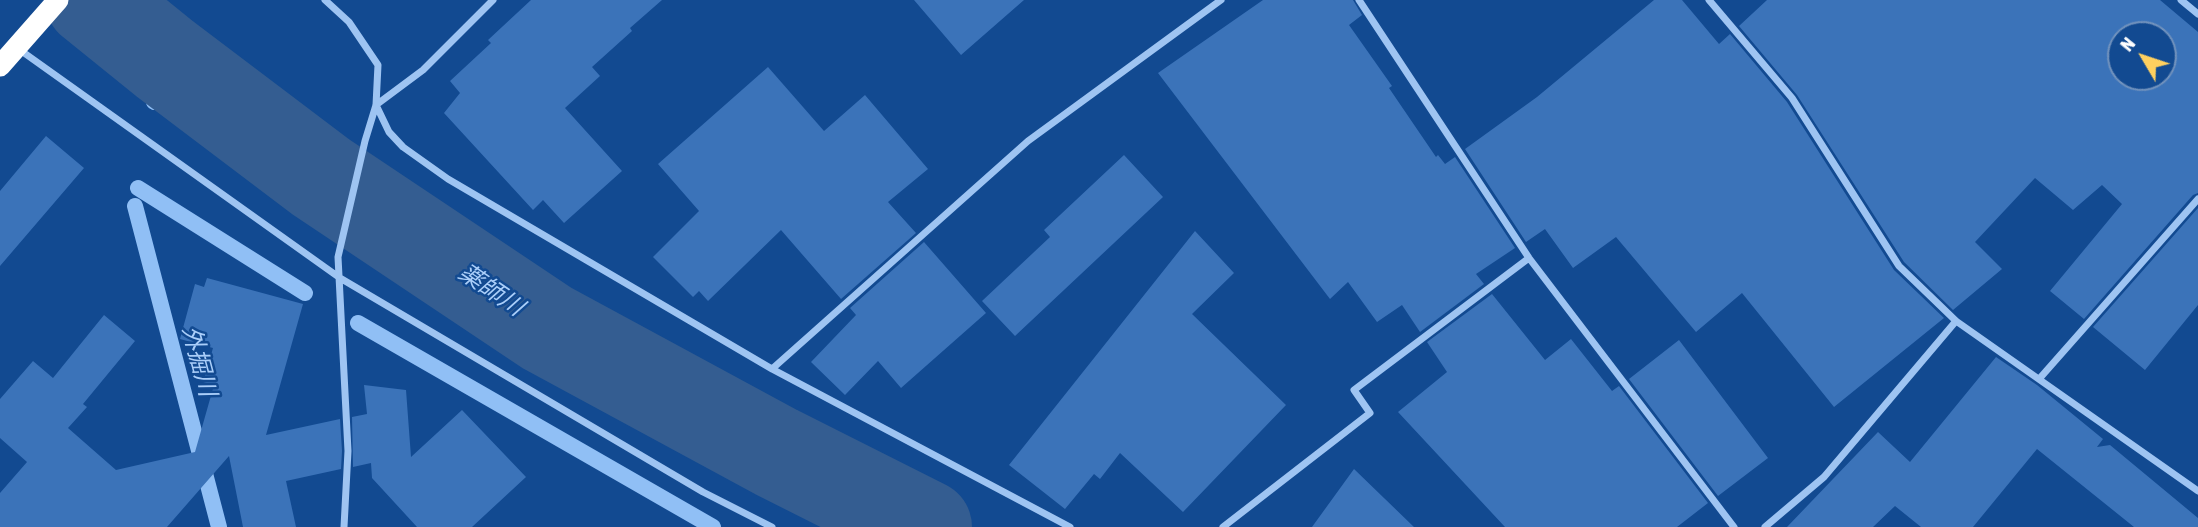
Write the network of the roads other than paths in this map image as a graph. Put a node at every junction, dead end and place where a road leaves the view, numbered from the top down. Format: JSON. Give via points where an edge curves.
{"nodes":[{"id":1,"x":58,"y":0,"type":"edge"},
{"id":2,"x":325,"y":0,"type":"edge"},
{"id":3,"x":493,"y":0,"type":"edge"},
{"id":4,"x":1221,"y":0,"type":"edge"},
{"id":5,"x":1359,"y":0,"type":"edge"},
{"id":6,"x":1709,"y":0,"type":"edge"},
{"id":7,"x":2181,"y":0,"type":"edge"},
{"id":8,"x":2198,"y":14,"type":"edge"},
{"id":9,"x":17,"y":48,"type":"junction"},
{"id":10,"x":0,"y":66,"type":"edge"},
{"id":11,"x":376,"y":105,"type":"junction"},
{"id":12,"x":2198,"y":200,"type":"edge"},
{"id":13,"x":1529,"y":258,"type":"junction"},
{"id":14,"x":340,"y":278,"type":"junction"},
{"id":15,"x":1956,"y":321,"type":"junction"},
{"id":16,"x":772,"y":369,"type":"junction"},
{"id":17,"x":2040,"y":378,"type":"junction"},
{"id":18,"x":2198,"y":491,"type":"edge"},
{"id":19,"x":344,"y":527,"type":"edge"},
{"id":20,"x":772,"y":527,"type":"edge"},
{"id":21,"x":1070,"y":527,"type":"edge"},
{"id":22,"x":1223,"y":527,"type":"edge"},
{"id":23,"x":1734,"y":527,"type":"edge"},
{"id":24,"x":1765,"y":527,"type":"edge"}],
"edges":[{"from":1,"to":9,"type":"highway"},
{"from":2,"to":11,"type":"street","via":[[349,22],[378,65]]},
{"from":3,"to":11,"type":"street","via":[[423,69]]},
{"from":4,"to":16,"type":"street","via":[[1028,141]]},
{"from":5,"to":13,"type":"street"},
{"from":6,"to":15,"type":"street","via":[[1792,98],[1899,266]]},
{"from":7,"to":8,"type":"street"},
{"from":9,"to":10,"type":"highway"},
{"from":9,"to":14,"type":"street"},
{"from":11,"to":14,"type":"street","via":[[338,257]]},
{"from":11,"to":16,"type":"street","via":[[389,132],[403,147],[448,178]]},
{"from":12,"to":17,"type":"street"},
{"from":13,"to":22,"type":"street","via":[[1354,390],[1370,414]]},
{"from":13,"to":23,"type":"street"},
{"from":14,"to":19,"type":"street","via":[[348,451]]},
{"from":14,"to":20,"type":"street","via":[[704,492]]},
{"from":15,"to":17,"type":"street"},
{"from":15,"to":24,"type":"street","via":[[1824,477]]},
{"from":16,"to":21,"type":"street"},
{"from":17,"to":18,"type":"street"}]}
